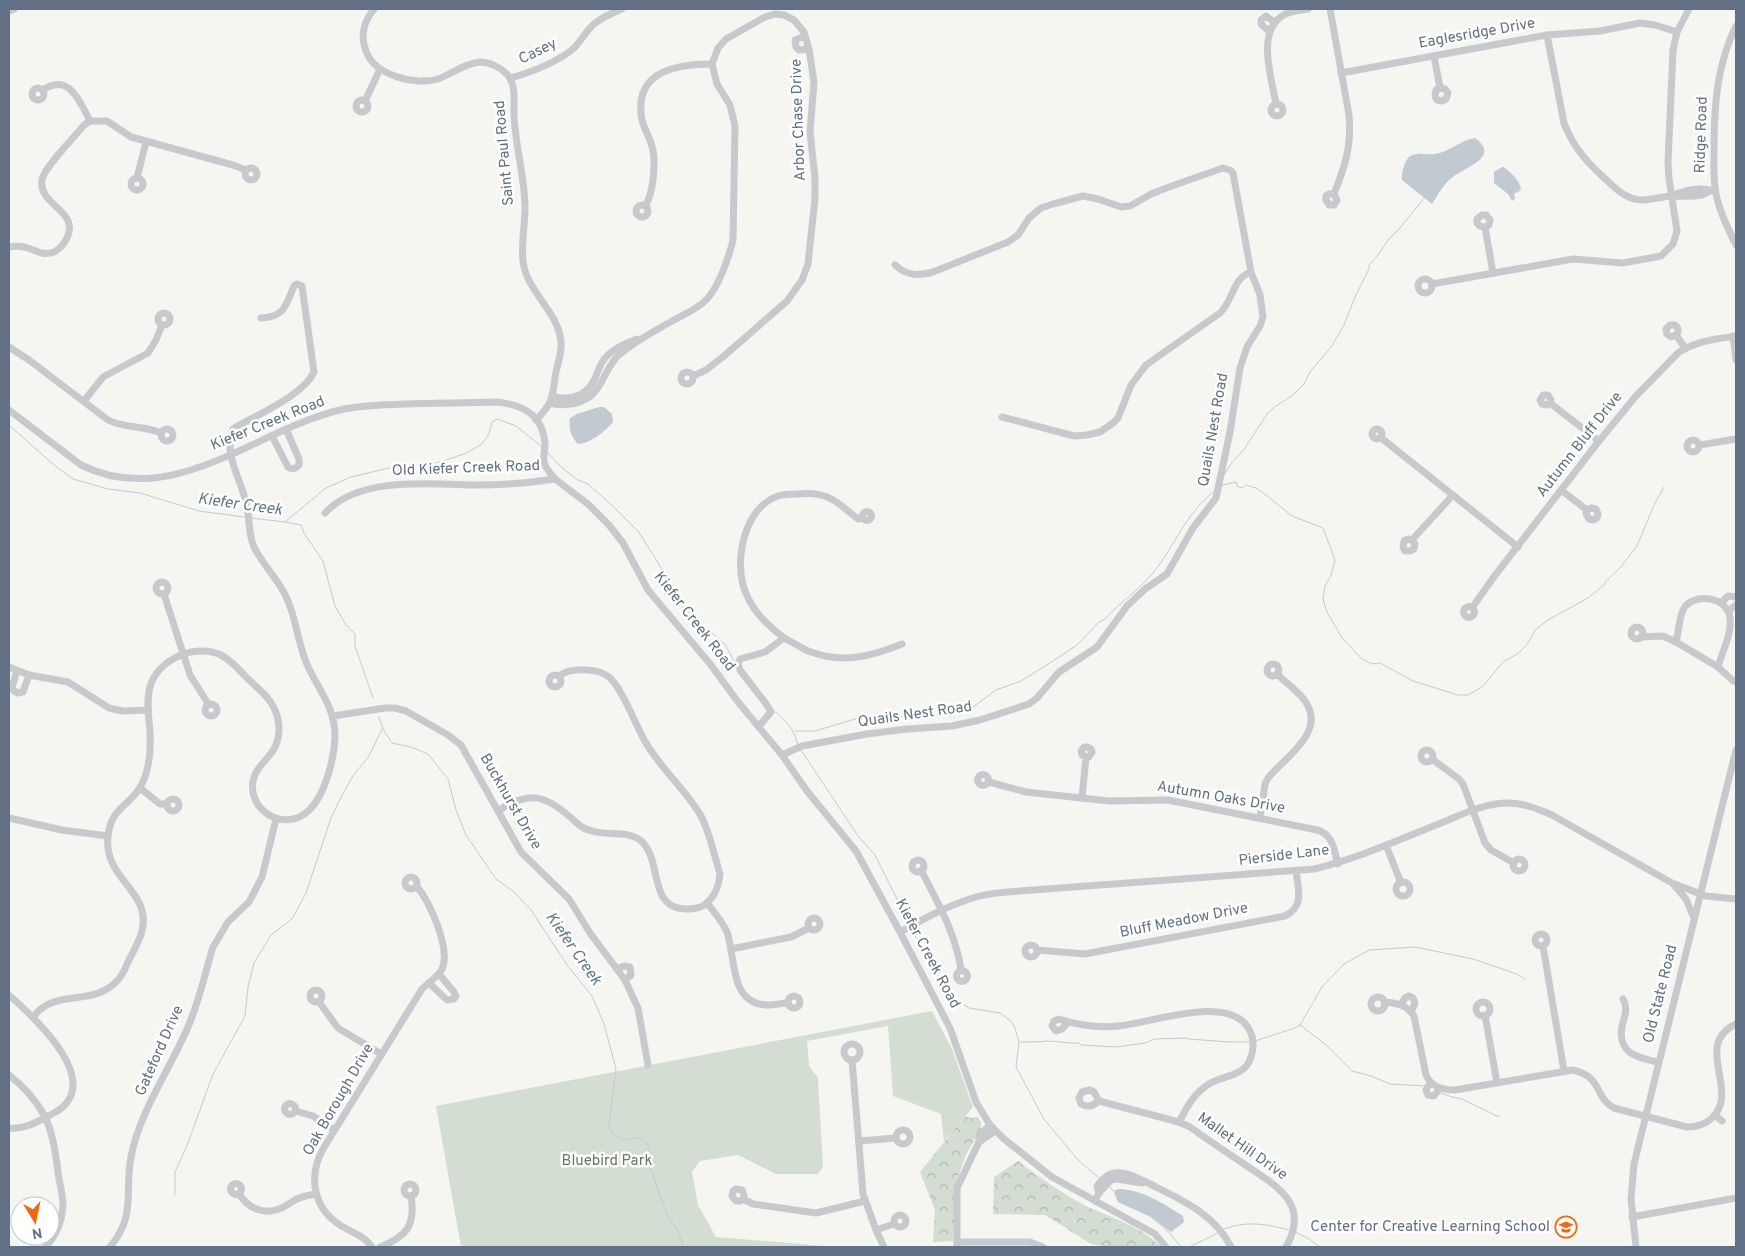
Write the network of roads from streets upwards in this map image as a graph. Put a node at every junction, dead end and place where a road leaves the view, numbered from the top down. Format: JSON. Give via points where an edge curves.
{"nodes":[{"id":1,"x":14,"y":9,"type":"edge"},
{"id":2,"x":374,"y":9,"type":"edge"},
{"id":3,"x":622,"y":9,"type":"edge"},
{"id":4,"x":1308,"y":9,"type":"edge"},
{"id":5,"x":1330,"y":9,"type":"edge"},
{"id":6,"x":1689,"y":9,"type":"edge"},
{"id":7,"x":9,"y":11,"type":"edge"},
{"id":8,"x":1274,"y":22,"type":"junction"},
{"id":9,"x":1736,"y":26,"type":"edge"},
{"id":10,"x":1269,"y":31,"type":"junction"},
{"id":11,"x":1677,"y":32,"type":"junction"},
{"id":12,"x":1547,"y":35,"type":"junction"},
{"id":13,"x":806,"y":36,"type":"junction"},
{"id":14,"x":810,"y":49,"type":"junction"},
{"id":15,"x":1434,"y":56,"type":"junction"},
{"id":16,"x":712,"y":64,"type":"junction"},
{"id":17,"x":380,"y":69,"type":"junction"},
{"id":18,"x":1341,"y":73,"type":"junction"},
{"id":19,"x":510,"y":78,"type":"junction"},
{"id":20,"x":1440,"y":88,"type":"dead end"},
{"id":21,"x":43,"y":90,"type":"dead end"},
{"id":22,"x":365,"y":101,"type":"dead end"},
{"id":23,"x":1276,"y":104,"type":"dead end"},
{"id":24,"x":90,"y":121,"type":"junction"},
{"id":25,"x":146,"y":142,"type":"junction"},
{"id":26,"x":246,"y":170,"type":"dead end"},
{"id":27,"x":137,"y":178,"type":"dead end"},
{"id":28,"x":1712,"y":189,"type":"junction"},
{"id":29,"x":1334,"y":194,"type":"dead end"},
{"id":30,"x":1671,"y":196,"type":"junction"},
{"id":31,"x":645,"y":206,"type":"dead end"},
{"id":32,"x":1485,"y":227,"type":"dead end"},
{"id":33,"x":1736,"y":245,"type":"edge"},
{"id":34,"x":9,"y":246,"type":"edge"},
{"id":35,"x":895,"y":265,"type":"dead end"},
{"id":36,"x":1251,"y":272,"type":"junction"},
{"id":37,"x":1493,"y":273,"type":"junction"},
{"id":38,"x":1432,"y":284,"type":"dead end"},
{"id":39,"x":261,"y":318,"type":"dead end"},
{"id":40,"x":162,"y":325,"type":"dead end"},
{"id":41,"x":1676,"y":336,"type":"dead end"},
{"id":42,"x":1734,"y":336,"type":"edge"},
{"id":43,"x":9,"y":347,"type":"edge"},
{"id":44,"x":1684,"y":348,"type":"junction"},
{"id":45,"x":1736,"y":360,"type":"edge"},
{"id":46,"x":693,"y":376,"type":"dead end"},
{"id":47,"x":551,"y":400,"type":"junction"},
{"id":48,"x":84,"y":401,"type":"junction"},
{"id":49,"x":1550,"y":403,"type":"dead end"},
{"id":50,"x":9,"y":410,"type":"edge"},
{"id":51,"x":1002,"y":417,"type":"dead end"},
{"id":52,"x":536,"y":420,"type":"junction"},
{"id":53,"x":286,"y":429,"type":"junction"},
{"id":54,"x":161,"y":433,"type":"dead end"},
{"id":55,"x":272,"y":436,"type":"junction"},
{"id":56,"x":1380,"y":437,"type":"dead end"},
{"id":57,"x":1736,"y":439,"type":"edge"},
{"id":58,"x":1599,"y":441,"type":"junction"},
{"id":59,"x":1700,"y":445,"type":"dead end"},
{"id":60,"x":231,"y":454,"type":"junction"},
{"id":61,"x":555,"y":479,"type":"junction"},
{"id":62,"x":1561,"y":490,"type":"junction"},
{"id":63,"x":1453,"y":495,"type":"junction"},
{"id":64,"x":1587,"y":510,"type":"dead end"},
{"id":65,"x":325,"y":513,"type":"dead end"},
{"id":66,"x":863,"y":518,"type":"dead end"},
{"id":67,"x":1412,"y":540,"type":"dead end"},
{"id":68,"x":1518,"y":547,"type":"junction"},
{"id":69,"x":164,"y":594,"type":"dead end"},
{"id":70,"x":1736,"y":597,"type":"edge"},
{"id":71,"x":1720,"y":602,"type":"junction"},
{"id":72,"x":1736,"y":605,"type":"edge"},
{"id":73,"x":1472,"y":608,"type":"dead end"},
{"id":74,"x":1728,"y":611,"type":"junction"},
{"id":75,"x":1641,"y":637,"type":"dead end"},
{"id":76,"x":784,"y":638,"type":"junction"},
{"id":77,"x":1676,"y":642,"type":"junction"},
{"id":78,"x":902,"y":644,"type":"dead end"},
{"id":79,"x":184,"y":655,"type":"junction"},
{"id":80,"x":9,"y":667,"type":"edge"},
{"id":81,"x":1718,"y":667,"type":"junction"},
{"id":82,"x":16,"y":671,"type":"junction"},
{"id":83,"x":1277,"y":674,"type":"dead end"},
{"id":84,"x":28,"y":675,"type":"junction"},
{"id":85,"x":559,"y":676,"type":"dead end"},
{"id":86,"x":1734,"y":678,"type":"edge"},
{"id":87,"x":209,"y":705,"type":"dead end"},
{"id":88,"x":148,"y":710,"type":"junction"},
{"id":89,"x":333,"y":716,"type":"junction"},
{"id":90,"x":758,"y":726,"type":"junction"},
{"id":91,"x":1736,"y":750,"type":"edge"},
{"id":92,"x":782,"y":755,"type":"junction"},
{"id":93,"x":1086,"y":757,"type":"dead end"},
{"id":94,"x":1432,"y":759,"type":"dead end"},
{"id":95,"x":989,"y":782,"type":"dead end"},
{"id":96,"x":140,"y":788,"type":"junction"},
{"id":97,"x":1082,"y":798,"type":"junction"},
{"id":98,"x":166,"y":804,"type":"dead end"},
{"id":99,"x":1473,"y":810,"type":"junction"},
{"id":100,"x":498,"y":811,"type":"junction"},
{"id":101,"x":9,"y":818,"type":"edge"},
{"id":102,"x":276,"y":818,"type":"junction"},
{"id":103,"x":1260,"y":818,"type":"junction"},
{"id":104,"x":108,"y":836,"type":"junction"},
{"id":105,"x":1386,"y":845,"type":"junction"},
{"id":106,"x":1514,"y":863,"type":"dead end"},
{"id":107,"x":1338,"y":864,"type":"junction"},
{"id":108,"x":921,"y":870,"type":"dead end"},
{"id":109,"x":1296,"y":871,"type":"junction"},
{"id":110,"x":1401,"y":882,"type":"dead end"},
{"id":111,"x":1672,"y":883,"type":"junction"},
{"id":112,"x":416,"y":886,"type":"dead end"},
{"id":113,"x":1700,"y":894,"type":"junction"},
{"id":114,"x":1736,"y":899,"type":"edge"},
{"id":115,"x":707,"y":903,"type":"junction"},
{"id":116,"x":942,"y":910,"type":"junction"},
{"id":117,"x":1694,"y":918,"type":"junction"},
{"id":118,"x":809,"y":928,"type":"dead end"},
{"id":119,"x":900,"y":932,"type":"junction"},
{"id":120,"x":1543,"y":946,"type":"dead end"},
{"id":121,"x":731,"y":949,"type":"junction"},
{"id":122,"x":1037,"y":950,"type":"dead end"},
{"id":123,"x":617,"y":969,"type":"junction"},
{"id":124,"x":961,"y":970,"type":"dead end"},
{"id":125,"x":439,"y":974,"type":"junction"},
{"id":126,"x":625,"y":980,"type":"junction"},
{"id":127,"x":429,"y":982,"type":"junction"},
{"id":128,"x":9,"y":995,"type":"edge"},
{"id":129,"x":1623,"y":999,"type":"dead end"},
{"id":130,"x":319,"y":1002,"type":"dead end"},
{"id":131,"x":1384,"y":1002,"type":"dead end"},
{"id":132,"x":788,"y":1003,"type":"dead end"},
{"id":133,"x":1401,"y":1004,"type":"junction"},
{"id":134,"x":1411,"y":1012,"type":"junction"},
{"id":135,"x":1485,"y":1016,"type":"dead end"},
{"id":136,"x":33,"y":1017,"type":"junction"},
{"id":137,"x":1068,"y":1022,"type":"dead end"},
{"id":138,"x":1736,"y":1024,"type":"edge"},
{"id":139,"x":382,"y":1054,"type":"junction"},
{"id":140,"x":852,"y":1060,"type":"dead end"},
{"id":141,"x":1658,"y":1062,"type":"junction"},
{"id":142,"x":648,"y":1065,"type":"dead end"},
{"id":143,"x":1564,"y":1071,"type":"junction"},
{"id":144,"x":9,"y":1075,"type":"edge"},
{"id":145,"x":1430,"y":1083,"type":"junction"},
{"id":146,"x":1497,"y":1083,"type":"junction"},
{"id":147,"x":1440,"y":1088,"type":"junction"},
{"id":148,"x":1099,"y":1101,"type":"dead end"},
{"id":149,"x":296,"y":1111,"type":"dead end"},
{"id":150,"x":1715,"y":1115,"type":"junction"},
{"id":151,"x":1645,"y":1117,"type":"junction"},
{"id":152,"x":45,"y":1118,"type":"junction"},
{"id":153,"x":1722,"y":1121,"type":"dead end"},
{"id":154,"x":1179,"y":1122,"type":"junction"},
{"id":155,"x":9,"y":1128,"type":"edge"},
{"id":156,"x":993,"y":1128,"type":"junction"},
{"id":157,"x":334,"y":1130,"type":"junction"},
{"id":158,"x":896,"y":1138,"type":"dead end"},
{"id":159,"x":860,"y":1141,"type":"junction"},
{"id":160,"x":733,"y":1191,"type":"dead end"},
{"id":161,"x":239,"y":1194,"type":"dead end"},
{"id":162,"x":316,"y":1194,"type":"junction"},
{"id":163,"x":411,"y":1196,"type":"dead end"},
{"id":164,"x":1736,"y":1198,"type":"edge"},
{"id":165,"x":1095,"y":1200,"type":"junction"},
{"id":166,"x":865,"y":1201,"type":"junction"},
{"id":167,"x":1632,"y":1217,"type":"junction"},
{"id":168,"x":894,"y":1224,"type":"dead end"},
{"id":169,"x":876,"y":1230,"type":"junction"},
{"id":170,"x":957,"y":1245,"type":"edge"},
{"id":171,"x":45,"y":1247,"type":"edge"},
{"id":172,"x":110,"y":1247,"type":"edge"},
{"id":173,"x":372,"y":1247,"type":"edge"},
{"id":174,"x":380,"y":1247,"type":"edge"},
{"id":175,"x":884,"y":1247,"type":"edge"},
{"id":176,"x":1043,"y":1247,"type":"edge"},
{"id":177,"x":1166,"y":1247,"type":"edge"},
{"id":178,"x":1231,"y":1247,"type":"edge"},
{"id":179,"x":1286,"y":1247,"type":"edge"},
{"id":180,"x":1636,"y":1247,"type":"edge"}],
"edges":[{"from":1,"to":7,"type":"street"},
{"from":2,"to":17,"type":"street","via":[[366,20],[363,38],[366,54]]},
{"from":3,"to":19,"type":"street","name":"Casey","via":[[599,20],[566,54],[525,75]]},
{"from":4,"to":8,"type":"street","via":[[1287,13]]},
{"from":5,"to":18,"type":"street"},
{"from":6,"to":11,"type":"street"},
{"from":8,"to":10,"type":"street"},
{"from":8,"to":10,"type":"street","via":[[1266,16],[1261,20]]},
{"from":9,"to":28,"type":"street","name":"Ridge Road","via":[[1721,64]]},
{"from":10,"to":23,"type":"street","via":[[1267,51]]},
{"from":11,"to":12,"type":"street","name":"Eaglesridge Drive","via":[[1640,23],[1593,32]]},
{"from":11,"to":30,"type":"street","via":[[1671,79],[1668,162]]},
{"from":12,"to":15,"type":"street","name":"Eaglesridge Drive"},
{"from":12,"to":30,"type":"street","via":[[1564,123],[1582,156],[1630,198],[1644,200]]},
{"from":13,"to":14,"type":"street","name":"Arbor Chase Drive"},
{"from":13,"to":14,"type":"street","via":[[795,40],[795,45],[799,50]]},
{"from":13,"to":16,"type":"street","name":"Arbor Chase Drive","via":[[789,17],[770,15],[726,39],[718,48]]},
{"from":14,"to":46,"type":"street","name":"Arbor Chase Drive","via":[[814,82],[810,132],[815,178],[808,264],[802,280],[787,301],[724,356]]},
{"from":15,"to":18,"type":"street","name":"Eaglesridge Drive"},
{"from":15,"to":20,"type":"street"},
{"from":16,"to":31,"type":"street","via":[[669,68],[650,80],[644,90],[640,114],[652,146],[654,163],[650,196]]},
{"from":16,"to":47,"type":"street","via":[[715,79],[730,105],[735,126],[732,246],[716,284],[698,307],[612,352],[601,364],[589,387],[578,395],[567,402]]},
{"from":17,"to":19,"type":"street","name":"Saint Paul Road","via":[[417,80],[432,80],[478,62],[496,66]]},
{"from":17,"to":22,"type":"street"},
{"from":18,"to":29,"type":"street","via":[[1350,140]]},
{"from":19,"to":47,"type":"street","name":"Saint Paul Road","via":[[525,206],[523,262],[527,276],[559,332],[561,343]]},
{"from":21,"to":24,"type":"street","via":[[58,85],[70,90]]},
{"from":24,"to":25,"type":"street","via":[[107,121]]},
{"from":24,"to":34,"type":"street","via":[[46,170],[42,182],[48,201],[63,212],[68,221],[65,242],[48,254]]},
{"from":25,"to":26,"type":"street"},
{"from":25,"to":27,"type":"street"},
{"from":28,"to":30,"type":"street","via":[[1705,194],[1683,198]]},
{"from":28,"to":33,"type":"street","name":"Ridge Road"},
{"from":30,"to":37,"type":"street","via":[[1677,223],[1676,238],[1660,256],[1624,263],[1572,259]]},
{"from":32,"to":37,"type":"street"},
{"from":35,"to":36,"type":"street","name":"Quails Nest Road","via":[[913,275],[933,272],[1008,242],[1041,208],[1083,196],[1121,207],[1130,206],[1151,194],[1223,168],[1233,173]]},
{"from":36,"to":51,"type":"street","via":[[1242,276],[1229,303],[1220,313],[1140,371],[1118,418],[1107,428],[1094,434],[1074,436]]},
{"from":36,"to":92,"type":"street","name":"Quails Nest Road","via":[[1260,295],[1263,317],[1240,368],[1216,498],[1193,528],[1168,574],[1145,589],[1127,606],[1097,647],[1059,672],[1030,704],[980,720],[858,736],[802,746]]},
{"from":37,"to":38,"type":"street"},
{"from":39,"to":60,"type":"street","via":[[282,312],[294,286],[302,286],[314,372],[297,392],[233,429]]},
{"from":40,"to":48,"type":"street","via":[[148,353],[103,377]]},
{"from":41,"to":44,"type":"street"},
{"from":42,"to":44,"type":"street","name":"Autumn Bluff Drive"},
{"from":42,"to":45,"type":"street"},
{"from":43,"to":48,"type":"street"},
{"from":44,"to":58,"type":"street","name":"Autumn Bluff Drive","via":[[1636,396]]},
{"from":47,"to":52,"type":"street","name":"Saint Paul Road"},
{"from":48,"to":54,"type":"street","via":[[120,426],[149,428]]},
{"from":49,"to":58,"type":"street"},
{"from":50,"to":60,"type":"street","name":"Kiefer Creek Road","via":[[81,465],[110,476],[142,479],[177,475]]},
{"from":52,"to":53,"type":"street","name":"Kiefer Creek Road","via":[[520,406],[497,402],[368,405],[323,415]]},
{"from":52,"to":61,"type":"street","name":"Kiefer Creek Road","via":[[545,443],[544,462]]},
{"from":53,"to":55,"type":"street","name":"Kiefer Creek Road"},
{"from":53,"to":55,"type":"street","via":[[299,460],[296,468],[288,467]]},
{"from":55,"to":60,"type":"street","name":"Kiefer Creek Road"},
{"from":56,"to":63,"type":"street"},
{"from":57,"to":59,"type":"street"},
{"from":58,"to":62,"type":"street","name":"Autumn Bluff Drive"},
{"from":60,"to":89,"type":"street","via":[[248,508],[248,525],[254,547],[287,599],[306,661]]},
{"from":61,"to":65,"type":"street","name":"Old Kiefer Creek Road","via":[[477,485],[400,484],[344,498]]},
{"from":61,"to":90,"type":"street","name":"Kiefer Creek Road","via":[[609,525],[623,543],[648,590]]},
{"from":62,"to":64,"type":"street"},
{"from":62,"to":68,"type":"street","name":"Autumn Bluff Drive"},
{"from":63,"to":67,"type":"street"},
{"from":63,"to":68,"type":"street"},
{"from":66,"to":76,"type":"street","via":[[858,519],[826,496],[805,493],[779,496],[769,501],[755,516],[741,550],[743,584],[766,624]]},
{"from":68,"to":73,"type":"street","name":"Autumn Bluff Drive"},
{"from":69,"to":79,"type":"street"},
{"from":70,"to":71,"type":"street","via":[[1728,596]]},
{"from":71,"to":74,"type":"street"},
{"from":71,"to":77,"type":"street","via":[[1703,599],[1688,604],[1680,616]]},
{"from":72,"to":74,"type":"street"},
{"from":74,"to":81,"type":"street","via":[[1729,628]]},
{"from":75,"to":77,"type":"street","via":[[1663,636]]},
{"from":76,"to":78,"type":"street","via":[[808,651],[835,658],[869,656]]},
{"from":76,"to":90,"type":"street","via":[[765,652],[740,659],[738,664],[771,712]]},
{"from":77,"to":81,"type":"street"},
{"from":79,"to":87,"type":"street","via":[[194,683]]},
{"from":79,"to":88,"type":"street","via":[[165,663],[157,672],[149,689]]},
{"from":79,"to":102,"type":"street","via":[[206,651],[226,658],[274,706],[279,736],[256,772],[252,787],[260,807]]},
{"from":80,"to":82,"type":"street"},
{"from":81,"to":86,"type":"street"},
{"from":82,"to":84,"type":"street"},
{"from":82,"to":84,"type":"street","via":[[12,688],[18,694],[23,692]]},
{"from":83,"to":103,"type":"street","via":[[1305,701],[1311,725],[1303,741],[1268,778]]},
{"from":84,"to":88,"type":"street","via":[[68,682],[109,708]]},
{"from":85,"to":115,"type":"street","via":[[595,670],[616,684],[648,746],[702,818],[720,874],[717,890]]},
{"from":88,"to":96,"type":"street","via":[[150,757]]},
{"from":89,"to":100,"type":"street","name":"Buckhurst Drive","via":[[395,708],[448,735],[458,741],[466,753]]},
{"from":89,"to":102,"type":"street","via":[[332,762],[316,800],[298,818]]},
{"from":90,"to":92,"type":"street","name":"Kiefer Creek Road"},
{"from":91,"to":113,"type":"street","name":"Old State Road"},
{"from":92,"to":119,"type":"street","name":"Kiefer Creek Road","via":[[806,791],[856,850]]},
{"from":93,"to":97,"type":"street"},
{"from":94,"to":99,"type":"street","via":[[1459,779]]},
{"from":95,"to":97,"type":"street","name":"Autumn Oaks Drive","via":[[1026,792]]},
{"from":96,"to":98,"type":"street","via":[[160,804]]},
{"from":96,"to":104,"type":"street","via":[[120,807]]},
{"from":97,"to":103,"type":"street","name":"Autumn Oaks Drive","via":[[1168,800]]},
{"from":99,"to":105,"type":"street","name":"Pierside Lane"},
{"from":99,"to":106,"type":"street","via":[[1488,847]]},
{"from":99,"to":111,"type":"street","name":"Pierside Lane","via":[[1509,803],[1537,809]]},
{"from":100,"to":115,"type":"street","via":[[523,798],[547,800],[585,829],[638,839],[648,849],[658,888],[668,902],[678,908],[689,909]]},
{"from":100,"to":123,"type":"street","name":"Buckhurst Drive","via":[[521,852],[569,900]]},
{"from":101,"to":104,"type":"street"},
{"from":102,"to":172,"type":"street","name":"Gateford Drive","via":[[259,886],[217,938],[189,1025],[138,1132],[130,1166],[127,1217]]},
{"from":103,"to":107,"type":"street","name":"Autumn Oaks Drive","via":[[1324,831],[1332,842]]},
{"from":104,"to":136,"type":"street","via":[[114,868],[140,902],[143,926],[140,939],[120,978],[107,990],[50,1004]]},
{"from":105,"to":107,"type":"street","name":"Pierside Lane"},
{"from":105,"to":110,"type":"street"},
{"from":107,"to":109,"type":"street","name":"Pierside Lane"},
{"from":108,"to":116,"type":"street"},
{"from":109,"to":116,"type":"street","name":"Pierside Lane","via":[[1007,892],[978,896]]},
{"from":109,"to":122,"type":"street","name":"Bluff Meadow Drive","via":[[1298,905],[1285,916],[1085,954]]},
{"from":111,"to":113,"type":"street","name":"Pierside Lane"},
{"from":111,"to":117,"type":"street","via":[[1686,899]]},
{"from":112,"to":125,"type":"street","via":[[423,892],[433,914],[443,948],[444,962]]},
{"from":113,"to":114,"type":"street","name":"Pierside Lane"},
{"from":113,"to":117,"type":"street","name":"Old State Road"},
{"from":115,"to":121,"type":"street","via":[[724,926]]},
{"from":116,"to":119,"type":"street","name":"Pierside Lane"},
{"from":116,"to":124,"type":"street","via":[[958,951]]},
{"from":117,"to":141,"type":"street","name":"Old State Road"},
{"from":118,"to":121,"type":"street","via":[[792,937]]},
{"from":119,"to":156,"type":"street","name":"Kiefer Creek Road","via":[[950,1028],[976,1102]]},
{"from":120,"to":143,"type":"street"},
{"from":121,"to":132,"type":"street","via":[[739,987],[747,998],[761,1004]]},
{"from":123,"to":126,"type":"street","name":"Buckhurst Drive"},
{"from":123,"to":126,"type":"street","via":[[630,967],[631,975]]},
{"from":125,"to":127,"type":"street","name":"Oak Borough Drive"},
{"from":125,"to":127,"type":"street","via":[[454,992],[453,1000],[448,1000]]},
{"from":126,"to":142,"type":"street","name":"Buckhurst Drive","via":[[638,1008]]},
{"from":127,"to":139,"type":"street","name":"Oak Borough Drive"},
{"from":128,"to":136,"type":"street"},
{"from":129,"to":141,"type":"street","via":[[1626,1009],[1622,1035],[1626,1047],[1636,1057]]},
{"from":130,"to":139,"type":"street","via":[[338,1028]]},
{"from":131,"to":133,"type":"street"},
{"from":133,"to":134,"type":"street"},
{"from":133,"to":134,"type":"street","via":[[1409,996],[1413,998],[1415,1003]]},
{"from":134,"to":145,"type":"street","via":[[1416,1021]]},
{"from":135,"to":146,"type":"street"},
{"from":136,"to":152,"type":"street","via":[[58,1049],[73,1077],[74,1086],[69,1100]]},
{"from":137,"to":154,"type":"street","via":[[1113,1027],[1174,1014],[1223,1012],[1242,1020],[1252,1037],[1248,1064],[1194,1096]]},
{"from":138,"to":150,"type":"street","via":[[1722,1034],[1717,1045],[1722,1096]]},
{"from":139,"to":157,"type":"street","name":"Oak Borough Drive"},
{"from":140,"to":159,"type":"street"},
{"from":141,"to":151,"type":"street","name":"Old State Road"},
{"from":143,"to":146,"type":"street"},
{"from":143,"to":151,"type":"street","via":[[1580,1072],[1590,1078],[1609,1105]]},
{"from":144,"to":152,"type":"street","via":[[25,1089]]},
{"from":145,"to":147,"type":"street"},
{"from":145,"to":147,"type":"street","via":[[1426,1090],[1428,1095],[1434,1096]]},
{"from":146,"to":147,"type":"street","via":[[1455,1090]]},
{"from":148,"to":154,"type":"street","name":"Mallet Hill Drive"},
{"from":149,"to":157,"type":"street","via":[[313,1116]]},
{"from":150,"to":151,"type":"street","via":[[1693,1127]]},
{"from":150,"to":153,"type":"street"},
{"from":151,"to":167,"type":"street","name":"Old State Road","via":[[1633,1172]]},
{"from":152,"to":155,"type":"street","via":[[25,1127]]},
{"from":152,"to":171,"type":"street","via":[[55,1152],[63,1205],[59,1225]]},
{"from":154,"to":179,"type":"street","name":"Mallet Hill Drive","via":[[1282,1190],[1294,1214],[1292,1236]]},
{"from":156,"to":165,"type":"street","name":"Kiefer Creek Road","via":[[1052,1177]]},
{"from":156,"to":170,"type":"street","via":[[979,1142],[958,1188]]},
{"from":157,"to":162,"type":"street","name":"Oak Borough Drive","via":[[315,1167]]},
{"from":158,"to":159,"type":"street"},
{"from":159,"to":166,"type":"street"},
{"from":160,"to":166,"type":"street","via":[[734,1200],[816,1213]]},
{"from":161,"to":162,"type":"street","via":[[253,1208],[266,1212]]},
{"from":162,"to":173,"type":"street","name":"Oak Borough Drive","via":[[331,1218]]},
{"from":163,"to":174,"type":"street","via":[[412,1218],[407,1230]]},
{"from":164,"to":167,"type":"street"},
{"from":165,"to":177,"type":"street","name":"Kiefer Creek Road","via":[[1155,1234]]},
{"from":165,"to":178,"type":"street","via":[[1098,1186],[1105,1177],[1117,1172],[1128,1174],[1172,1194],[1208,1217]]},
{"from":166,"to":169,"type":"street"},
{"from":167,"to":180,"type":"street","name":"Old State Road"},
{"from":168,"to":169,"type":"street"},
{"from":169,"to":175,"type":"street"},
{"from":170,"to":176,"type":"street","via":[[1030,1242]]}]}
